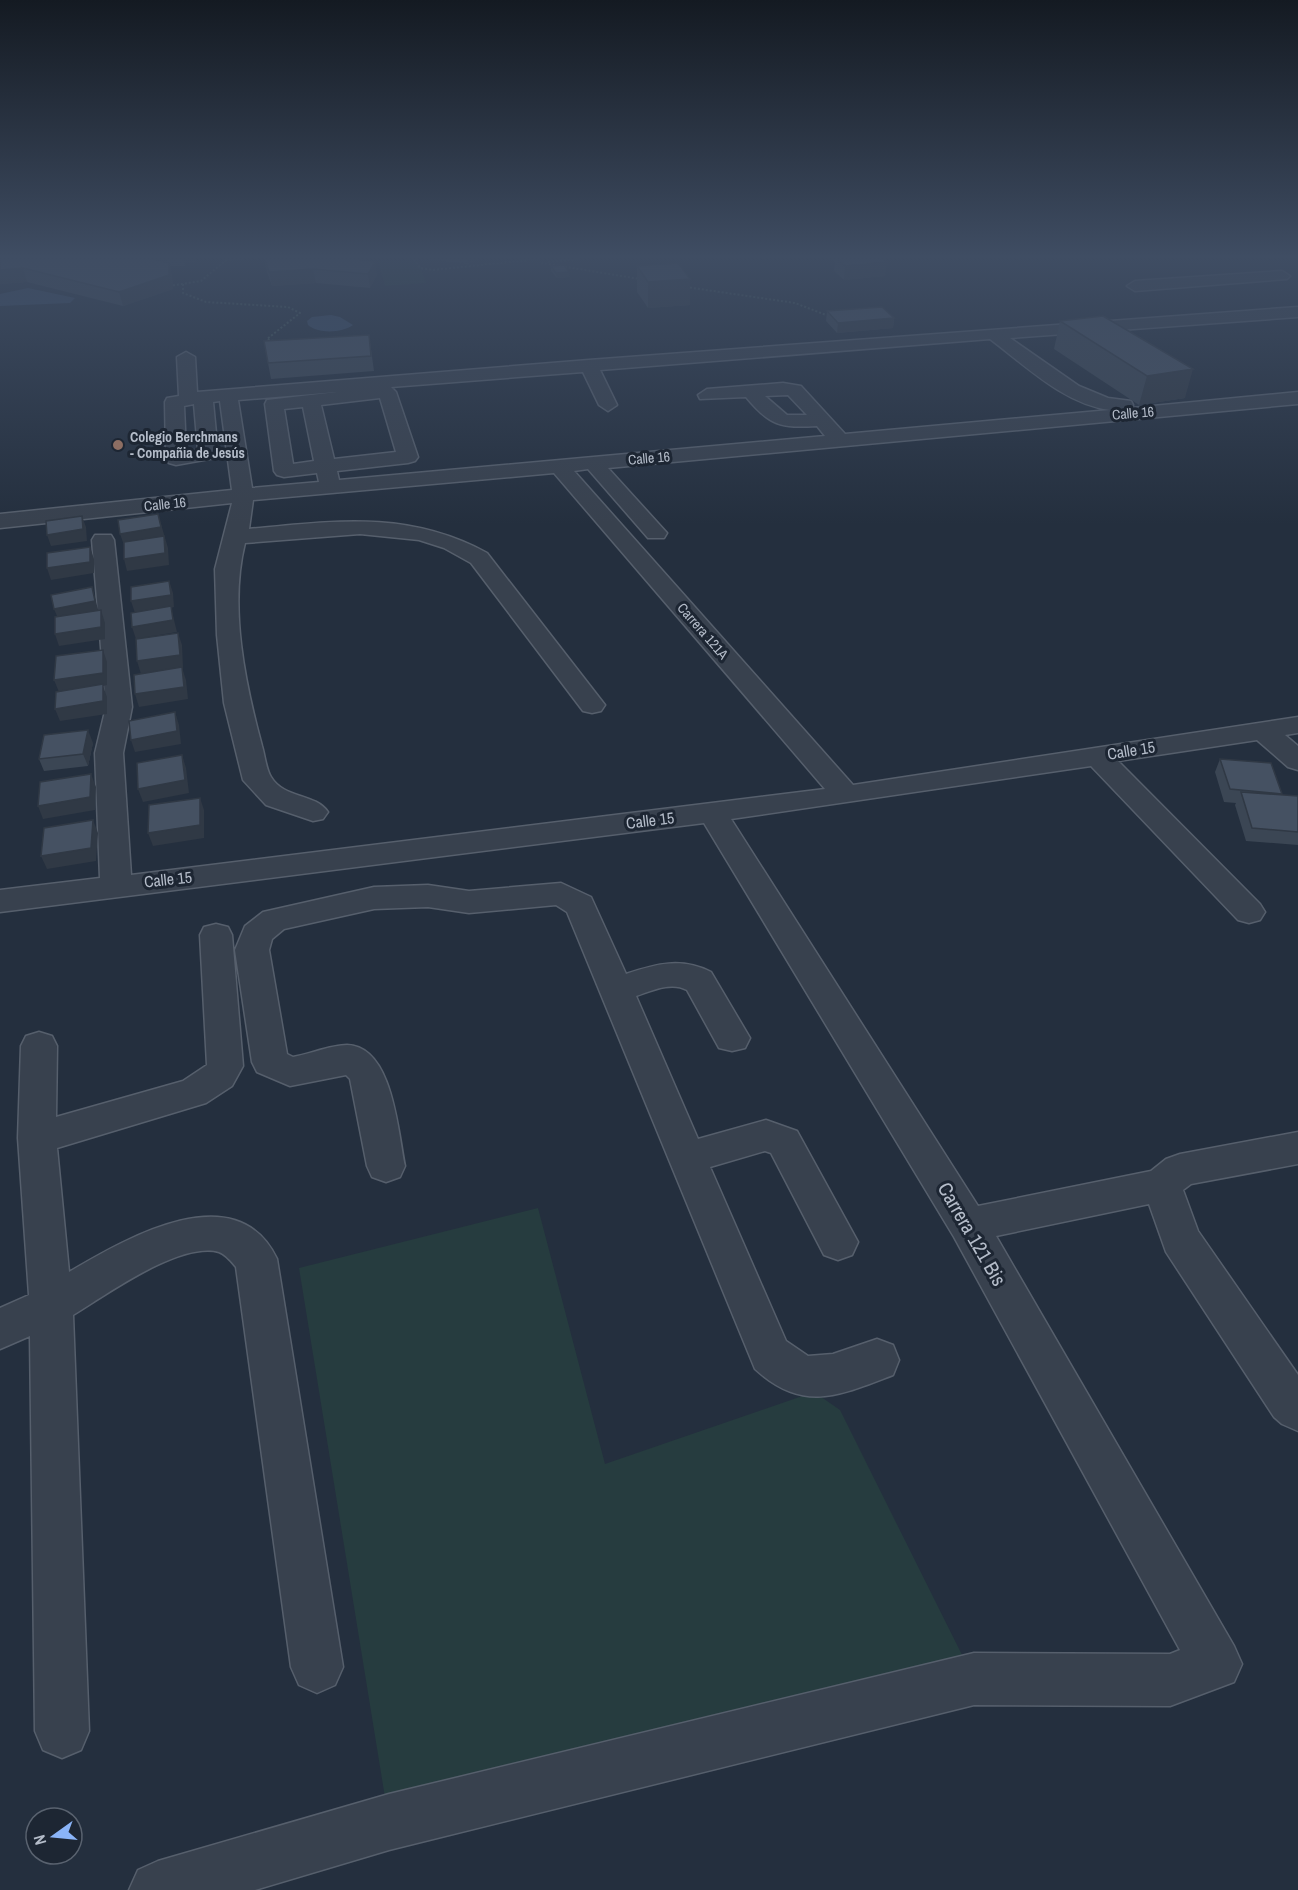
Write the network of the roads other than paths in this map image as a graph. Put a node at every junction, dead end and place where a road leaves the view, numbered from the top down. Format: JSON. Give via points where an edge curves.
{"nodes":[{"id":1,"x":776,"y":347,"type":"edge"},
{"id":2,"x":816,"y":347,"type":"edge"},
{"id":3,"x":1013,"y":347,"type":"edge"},
{"id":4,"x":778,"y":350,"type":"junction"},
{"id":5,"x":186,"y":357,"type":"dead end"},
{"id":6,"x":589,"y":365,"type":"junction"},
{"id":7,"x":752,"y":392,"type":"junction"},
{"id":8,"x":228,"y":394,"type":"junction"},
{"id":9,"x":707,"y":395,"type":"dead end"},
{"id":10,"x":196,"y":398,"type":"junction"},
{"id":11,"x":1298,"y":398,"type":"edge"},
{"id":12,"x":311,"y":400,"type":"junction"},
{"id":13,"x":608,"y":405,"type":"dead end"},
{"id":14,"x":1128,"y":405,"type":"dead end"},
{"id":15,"x":822,"y":420,"type":"junction"},
{"id":16,"x":840,"y":440,"type":"junction"},
{"id":17,"x":182,"y":459,"type":"junction"},
{"id":18,"x":593,"y":463,"type":"junction"},
{"id":19,"x":326,"y":466,"type":"junction"},
{"id":20,"x":559,"y":466,"type":"junction"},
{"id":21,"x":330,"y":487,"type":"junction"},
{"id":22,"x":243,"y":495,"type":"junction"},
{"id":23,"x":181,"y":502,"type":"junction"},
{"id":24,"x":0,"y":521,"type":"edge"},
{"id":25,"x":656,"y":533,"type":"dead end"},
{"id":26,"x":234,"y":537,"type":"junction"},
{"id":27,"x":103,"y":540,"type":"dead end"},
{"id":28,"x":592,"y":705,"type":"dead end"},
{"id":29,"x":1298,"y":726,"type":"edge"},
{"id":30,"x":1263,"y":730,"type":"junction"},
{"id":31,"x":1097,"y":756,"type":"junction"},
{"id":32,"x":1298,"y":761,"type":"edge"},
{"id":33,"x":846,"y":795,"type":"junction"},
{"id":34,"x":313,"y":812,"type":"dead end"},
{"id":35,"x":712,"y":812,"type":"junction"},
{"id":36,"x":424,"y":850,"type":"junction"},
{"id":37,"x":115,"y":885,"type":"junction"},
{"id":38,"x":429,"y":896,"type":"junction"},
{"id":39,"x":0,"y":900,"type":"edge"},
{"id":40,"x":1249,"y":912,"type":"dead end"},
{"id":41,"x":216,"y":935,"type":"dead end"},
{"id":42,"x":616,"y":990,"type":"junction"},
{"id":43,"x":732,"y":1038,"type":"dead end"},
{"id":44,"x":39,"y":1046,"type":"dead end"},
{"id":45,"x":37,"y":1138,"type":"junction"},
{"id":46,"x":1298,"y":1148,"type":"edge"},
{"id":47,"x":688,"y":1158,"type":"junction"},
{"id":48,"x":386,"y":1167,"type":"dead end"},
{"id":49,"x":1162,"y":1185,"type":"junction"},
{"id":50,"x":968,"y":1225,"type":"junction"},
{"id":51,"x":838,"y":1242,"type":"dead end"},
{"id":52,"x":51,"y":1305,"type":"junction"},
{"id":53,"x":0,"y":1329,"type":"edge"},
{"id":54,"x":877,"y":1360,"type":"dead end"},
{"id":55,"x":1298,"y":1409,"type":"edge"},
{"id":56,"x":317,"y":1667,"type":"dead end"},
{"id":57,"x":62,"y":1731,"type":"dead end"},
{"id":58,"x":158,"y":1890,"type":"edge"}],
"edges":[{"from":1,"to":4,"type":"street"},
{"from":2,"to":4,"type":"street"},
{"from":3,"to":14,"type":"street","via":[[1083,396],[1107,405]]},
{"from":4,"to":6,"type":"street"},
{"from":5,"to":10,"type":"street"},
{"from":6,"to":8,"type":"street"},
{"from":6,"to":13,"type":"street"},
{"from":7,"to":9,"type":"street"},
{"from":7,"to":15,"type":"street","via":[[775,419]]},
{"from":7,"to":15,"type":"street","via":[[794,390]]},
{"from":8,"to":10,"type":"street"},
{"from":8,"to":22,"type":"street"},
{"from":10,"to":17,"type":"street","via":[[208,454]]},
{"from":10,"to":17,"type":"street","via":[[177,400],[173,405],[175,458]]},
{"from":11,"to":16,"type":"street","name":"Calle 16"},
{"from":12,"to":19,"type":"street"},
{"from":12,"to":19,"type":"street","via":[[274,404],[285,471]]},
{"from":12,"to":19,"type":"street","via":[[387,392],[408,457]]},
{"from":15,"to":16,"type":"street"},
{"from":16,"to":18,"type":"street","name":"Calle 16"},
{"from":17,"to":23,"type":"street"},
{"from":18,"to":20,"type":"street","name":"Calle 16"},
{"from":18,"to":25,"type":"street"},
{"from":19,"to":21,"type":"street"},
{"from":20,"to":21,"type":"street","name":"Calle 16"},
{"from":20,"to":33,"type":"street","name":"Carrera 121A"},
{"from":21,"to":22,"type":"street","name":"Calle 16"},
{"from":22,"to":23,"type":"street","name":"Calle 16"},
{"from":22,"to":26,"type":"street"},
{"from":23,"to":24,"type":"street","name":"Calle 16"},
{"from":26,"to":28,"type":"street","via":[[381,527],[408,530],[460,545],[479,558]]},
{"from":26,"to":34,"type":"street","via":[[227,569],[229,635],[237,703],[257,780],[276,799]]},
{"from":27,"to":37,"type":"street","via":[[119,707],[109,753]]},
{"from":29,"to":30,"type":"street","name":"Calle 15"},
{"from":30,"to":31,"type":"street","name":"Calle 15"},
{"from":30,"to":32,"type":"street"},
{"from":31,"to":33,"type":"street","name":"Calle 15"},
{"from":31,"to":40,"type":"street"},
{"from":33,"to":35,"type":"street","name":"Calle 15"},
{"from":35,"to":36,"type":"street","name":"Calle 15"},
{"from":35,"to":50,"type":"street","name":"Carrera 121 Bis"},
{"from":36,"to":37,"type":"street","name":"Calle 15"},
{"from":36,"to":38,"type":"street"},
{"from":37,"to":39,"type":"street","name":"Calle 15"},
{"from":38,"to":42,"type":"street","via":[[469,902],[545,893],[573,899],[580,905]]},
{"from":38,"to":48,"type":"street","via":[[374,898],[274,920],[257,934],[252,950],[270,1062],[290,1072],[348,1059],[359,1065],[367,1074]]},
{"from":41,"to":45,"type":"street","via":[[225,1066],[221,1074],[193,1093]]},
{"from":42,"to":43,"type":"street","via":[[671,974],[691,975],[699,981]]},
{"from":42,"to":47,"type":"street"},
{"from":44,"to":45,"type":"street"},
{"from":45,"to":52,"type":"street"},
{"from":46,"to":49,"type":"street","via":[[1180,1170]]},
{"from":47,"to":51,"type":"street","via":[[766,1135],[778,1137]]},
{"from":47,"to":54,"type":"street","via":[[770,1355],[786,1371],[810,1380]]},
{"from":49,"to":50,"type":"street"},
{"from":49,"to":55,"type":"street","via":[[1180,1239]]},
{"from":50,"to":58,"type":"street","name":"Carrera 121 Bis","via":[[1216,1664],[1170,1680],[974,1678],[389,1822]]},
{"from":52,"to":53,"type":"street"},
{"from":52,"to":56,"type":"street","via":[[160,1245],[196,1236],[223,1235],[256,1259]]},
{"from":52,"to":57,"type":"street"}]}
